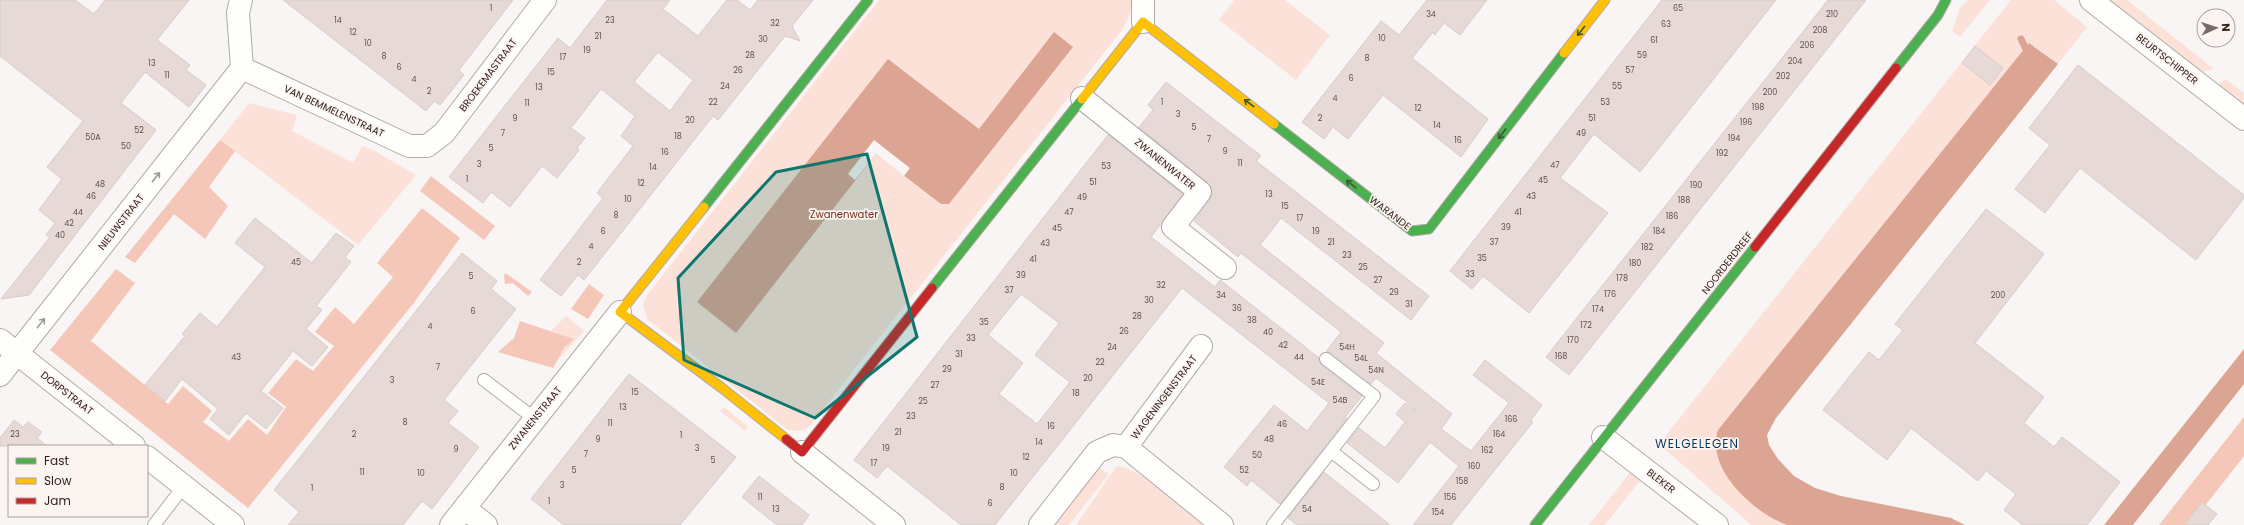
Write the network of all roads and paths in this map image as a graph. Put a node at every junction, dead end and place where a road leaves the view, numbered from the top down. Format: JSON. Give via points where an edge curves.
{"nodes":[{"id":1,"x":241,"y":0,"type":"edge"},
{"id":2,"x":545,"y":0,"type":"edge"},
{"id":3,"x":868,"y":0,"type":"edge"},
{"id":4,"x":1143,"y":0,"type":"edge"},
{"id":5,"x":1605,"y":0,"type":"edge"},
{"id":6,"x":1946,"y":0,"type":"edge"},
{"id":7,"x":1956,"y":0,"type":"edge"},
{"id":8,"x":2091,"y":0,"type":"edge"},
{"id":9,"x":1938,"y":15,"type":"junction"},
{"id":10,"x":1143,"y":22,"type":"junction"},
{"id":11,"x":242,"y":68,"type":"junction"},
{"id":12,"x":1082,"y":98,"type":"junction"},
{"id":13,"x":2244,"y":119,"type":"edge"},
{"id":14,"x":427,"y":146,"type":"joint"},
{"id":15,"x":1225,"y":268,"type":"dead end"},
{"id":16,"x":620,"y":312,"type":"junction"},
{"id":17,"x":0,"y":340,"type":"edge"},
{"id":18,"x":1202,"y":346,"type":"dead end"},
{"id":19,"x":17,"y":354,"type":"junction"},
{"id":20,"x":1326,"y":359,"type":"dead end"},
{"id":21,"x":0,"y":375,"type":"edge"},
{"id":22,"x":484,"y":380,"type":"dead end"},
{"id":23,"x":535,"y":419,"type":"junction"},
{"id":24,"x":1603,"y":437,"type":"junction"},
{"id":25,"x":133,"y":445,"type":"edge"},
{"id":26,"x":1126,"y":447,"type":"junction"},
{"id":27,"x":802,"y":452,"type":"junction"},
{"id":28,"x":1331,"y":452,"type":"junction"},
{"id":29,"x":148,"y":458,"type":"edge"},
{"id":30,"x":1373,"y":484,"type":"dead end"},
{"id":31,"x":184,"y":486,"type":"junction"},
{"id":32,"x":465,"y":508,"type":"junction"},
{"id":33,"x":154,"y":525,"type":"edge"},
{"id":34,"x":233,"y":525,"type":"edge"},
{"id":35,"x":451,"y":525,"type":"edge"},
{"id":36,"x":486,"y":525,"type":"edge"},
{"id":37,"x":894,"y":525,"type":"edge"},
{"id":38,"x":1040,"y":525,"type":"edge"},
{"id":39,"x":1222,"y":525,"type":"edge"},
{"id":40,"x":1273,"y":525,"type":"edge"},
{"id":41,"x":1535,"y":525,"type":"edge"},
{"id":42,"x":1717,"y":525,"type":"edge"}],
"edges":[{"from":1,"to":11,"type":"street","via":[[238,12]]},
{"from":2,"to":14,"type":"street","name":"BROEKEMASTRAAT","via":[[448,128]]},
{"from":3,"to":16,"type":"street"},
{"from":4,"to":10,"type":"street"},
{"from":5,"to":10,"type":"street","name":"WARANDE","one_way":true,"via":[[1429,229],[1412,231]]},
{"from":6,"to":9,"type":"street","name":"NOORDERDREEF"},
{"from":7,"to":9,"type":"street","name":"NOORDERDREEF"},
{"from":8,"to":13,"type":"street","name":"BEURTSCHIPPER"},
{"from":9,"to":24,"type":"street","name":"NOORDERDREEF"},
{"from":10,"to":12,"type":"street"},
{"from":11,"to":14,"type":"street","name":"VAN BEMMELENSTRAAT","via":[[409,146]]},
{"from":19,"to":11,"type":"street","name":"NIEUWSTRAAT","one_way":true},
{"from":12,"to":15,"type":"street","name":"ZWANENWATER","via":[[1200,192],[1173,227]]},
{"from":12,"to":27,"type":"street"},
{"from":16,"to":23,"type":"street","name":"ZWANENSTRAAT"},
{"from":16,"to":27,"type":"street"},
{"from":17,"to":19,"type":"street","name":"DORPSTRAAT"},
{"from":18,"to":26,"type":"street","name":"WAGENINGENSTRAAT"},
{"from":19,"to":21,"type":"street","name":"NIEUWSTRAAT"},
{"from":19,"to":25,"type":"street","name":"DORPSTRAAT"},
{"from":20,"to":28,"type":"lane","via":[[1374,396]]},
{"from":22,"to":23,"type":"lane"},
{"from":23,"to":32,"type":"street","name":"ZWANENSTRAAT"},
{"from":24,"to":41,"type":"street","name":"NOORDERDREEF"},
{"from":24,"to":42,"type":"street","name":"BLEKER"},
{"from":26,"to":38,"type":"street","name":"WAGENINGENSTRAAT","via":[[1113,445],[1097,452]]},
{"from":26,"to":39,"type":"street","name":"WAGENINGENSTRAAT"},
{"from":27,"to":37,"type":"street"},
{"from":28,"to":30,"type":"lane"},
{"from":28,"to":40,"type":"lane"},
{"from":29,"to":31,"type":"street"},
{"from":31,"to":33,"type":"lane"},
{"from":31,"to":34,"type":"street"},
{"from":32,"to":35,"type":"street","name":"ZWANENSTRAAT"},
{"from":32,"to":36,"type":"street"}]}
